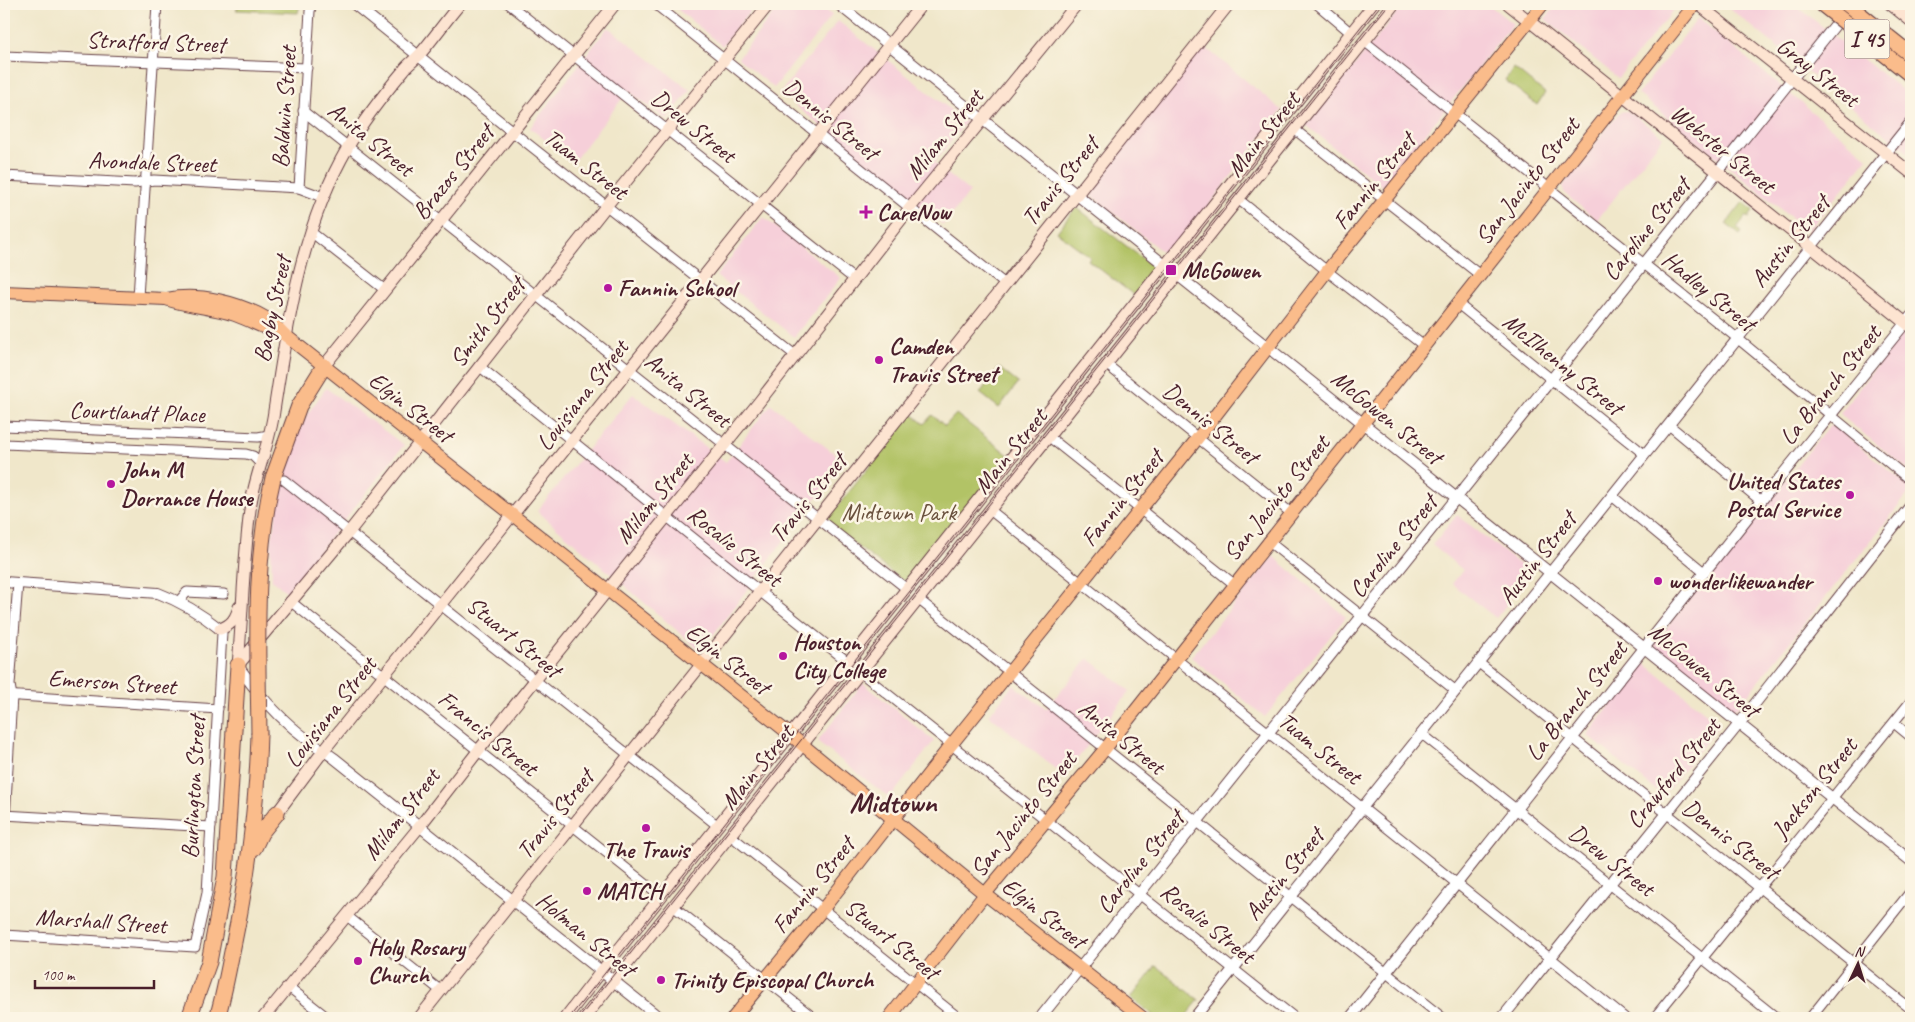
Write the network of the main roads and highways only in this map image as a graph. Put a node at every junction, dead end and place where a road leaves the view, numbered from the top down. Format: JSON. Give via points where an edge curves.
{"nodes":[{"id":1,"x":460,"y":4,"type":"edge"},
{"id":2,"x":615,"y":4,"type":"edge"},
{"id":3,"x":769,"y":4,"type":"edge"},
{"id":4,"x":922,"y":4,"type":"edge"},
{"id":5,"x":1077,"y":4,"type":"edge"},
{"id":6,"x":1229,"y":4,"type":"edge"},
{"id":7,"x":1374,"y":4,"type":"edge"},
{"id":8,"x":1394,"y":4,"type":"edge"},
{"id":9,"x":1508,"y":4,"type":"edge"},
{"id":10,"x":1544,"y":4,"type":"edge"},
{"id":11,"x":1696,"y":4,"type":"edge"},
{"id":12,"x":1822,"y":4,"type":"edge"},
{"id":13,"x":1847,"y":4,"type":"edge"},
{"id":14,"x":1890,"y":4,"type":"edge"},
{"id":15,"x":1530,"y":21,"type":"junction"},
{"id":16,"x":1911,"y":21,"type":"edge"},
{"id":17,"x":1911,"y":55,"type":"edge"},
{"id":18,"x":1911,"y":75,"type":"edge"},
{"id":19,"x":1623,"y":95,"type":"junction"},
{"id":20,"x":1911,"y":173,"type":"edge"},
{"id":21,"x":4,"y":292,"type":"edge"},
{"id":22,"x":1910,"y":322,"type":"edge"},
{"id":23,"x":285,"y":335,"type":"junction"},
{"id":24,"x":324,"y":366,"type":"junction"},
{"id":25,"x":420,"y":442,"type":"junction"},
{"id":26,"x":512,"y":515,"type":"junction"},
{"id":27,"x":607,"y":590,"type":"junction"},
{"id":28,"x":242,"y":596,"type":"junction"},
{"id":29,"x":220,"y":629,"type":"road end"},
{"id":30,"x":701,"y":664,"type":"junction"},
{"id":31,"x":238,"y":665,"type":"junction"},
{"id":32,"x":790,"y":735,"type":"junction"},
{"id":33,"x":802,"y":745,"type":"junction"},
{"id":34,"x":277,"y":813,"type":"joint"},
{"id":35,"x":893,"y":819,"type":"junction"},
{"id":36,"x":249,"y":861,"type":"junction"},
{"id":37,"x":985,"y":894,"type":"junction"},
{"id":38,"x":189,"y":1018,"type":"edge"},
{"id":39,"x":217,"y":1018,"type":"edge"},
{"id":40,"x":263,"y":1018,"type":"edge"},
{"id":41,"x":419,"y":1018,"type":"edge"},
{"id":42,"x":566,"y":1018,"type":"edge"},
{"id":43,"x":584,"y":1018,"type":"edge"},
{"id":44,"x":733,"y":1018,"type":"edge"},
{"id":45,"x":889,"y":1018,"type":"edge"},
{"id":46,"x":1143,"y":1018,"type":"edge"}],
"edges":[{"from":1,"to":23,"type":"main road","name":"Bagby Street","via":[[405,69],[348,146],[311,232]]},
{"from":2,"to":24,"type":"main road","name":"Brazos Street"},
{"from":3,"to":25,"type":"main road","name":"Smith Street"},
{"from":4,"to":26,"type":"main road","name":"Louisiana Street"},
{"from":5,"to":27,"type":"main road","name":"Milam Street","via":[[910,208]]},
{"from":6,"to":30,"type":"main road","name":"Travis Street"},
{"from":7,"to":32,"type":"main road","name":"Main Street"},
{"from":8,"to":33,"type":"main road","name":"Main Street"},
{"from":9,"to":15,"type":"main road","name":"Webster Street"},
{"from":10,"to":15,"type":"main road","name":"Fannin Street"},
{"from":11,"to":19,"type":"main road","name":"San Jacinto Street"},
{"from":11,"to":20,"type":"main road","name":"Gray Street"},
{"from":12,"to":18,"type":"highway","number":"I 45","bridge":true},
{"from":13,"to":17,"type":"highway","number":"I 45","bridge":true},
{"from":14,"to":16,"type":"main road"},
{"from":15,"to":19,"type":"main road","name":"Webster Street"},
{"from":15,"to":35,"type":"main road","name":"Fannin Street"},
{"from":19,"to":22,"type":"main road","name":"Webster Street","via":[[1811,247]]},
{"from":19,"to":37,"type":"main road","name":"San Jacinto Street","via":[[1105,749]]},
{"from":21,"to":23,"type":"main road","name":"Elgin Street","via":[[166,299],[195,297],[241,306],[270,320]]},
{"from":23,"to":24,"type":"main road","name":"Elgin Street"},
{"from":23,"to":28,"type":"main road","name":"Bagby Street","via":[[274,414],[251,505]]},
{"from":24,"to":25,"type":"main road","name":"Elgin Street"},
{"from":24,"to":36,"type":"highway","bridge":true,"via":[[299,406],[279,479],[265,514],[259,576],[258,774]]},
{"from":25,"to":26,"type":"main road","name":"Elgin Street"},
{"from":25,"to":31,"type":"main road","name":"Smith Street"},
{"from":26,"to":27,"type":"main road","name":"Elgin Street"},
{"from":26,"to":34,"type":"main road","name":"Louisiana Street"},
{"from":27,"to":30,"type":"main road","name":"Elgin Street"},
{"from":27,"to":40,"type":"main road","name":"Milam Street"},
{"from":28,"to":29,"type":"main road","via":[[235,619]]},
{"from":28,"to":31,"type":"main road","name":"Bagby Street"},
{"from":30,"to":32,"type":"main road","name":"Elgin Street"},
{"from":30,"to":41,"type":"main road","name":"Travis Street"},
{"from":31,"to":38,"type":"highway","via":[[225,876],[209,962]]},
{"from":32,"to":33,"type":"main road","name":"Elgin Street"},
{"from":32,"to":42,"type":"main road","name":"Main Street"},
{"from":33,"to":35,"type":"main road","name":"Elgin Street"},
{"from":33,"to":43,"type":"main road","name":"Main Street"},
{"from":34,"to":36,"type":"highway","via":[[261,833]]},
{"from":35,"to":37,"type":"main road","name":"Elgin Street"},
{"from":35,"to":44,"type":"main road","name":"Fannin Street"},
{"from":36,"to":39,"type":"highway"},
{"from":37,"to":45,"type":"main road","name":"San Jacinto Street"},
{"from":37,"to":46,"type":"main road","name":"Elgin Street"}]}
